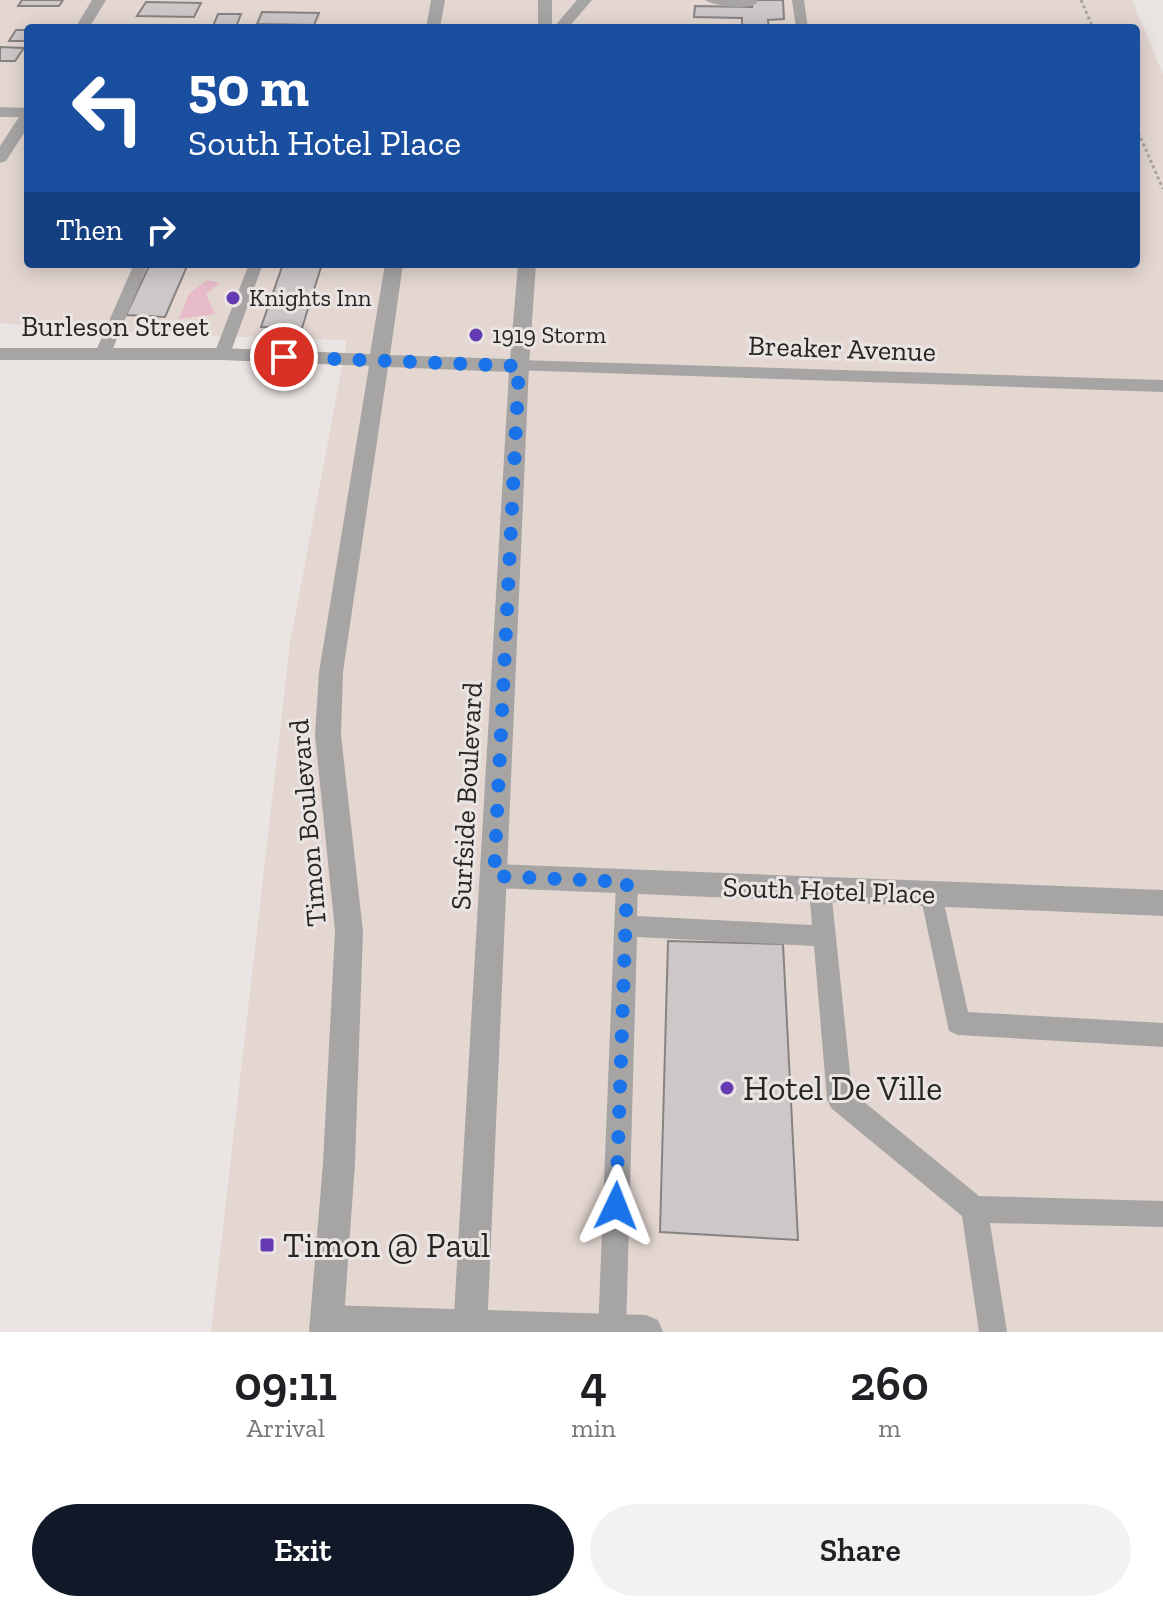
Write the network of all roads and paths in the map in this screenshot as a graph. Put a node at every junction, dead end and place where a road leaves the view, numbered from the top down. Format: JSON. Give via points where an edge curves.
{"nodes":[{"id":1,"x":99,"y":0,"type":"edge"},
{"id":2,"x":438,"y":0,"type":"edge"},
{"id":3,"x":545,"y":0,"type":"edge"},
{"id":4,"x":585,"y":0,"type":"edge"},
{"id":5,"x":711,"y":0,"type":"edge"},
{"id":6,"x":751,"y":0,"type":"edge"},
{"id":7,"x":798,"y":0,"type":"edge"},
{"id":8,"x":1081,"y":0,"type":"edge"},
{"id":9,"x":84,"y":24,"type":"edge"},
{"id":10,"x":434,"y":24,"type":"edge"},
{"id":11,"x":545,"y":24,"type":"edge"},
{"id":12,"x":564,"y":24,"type":"edge"},
{"id":13,"x":801,"y":24,"type":"edge"},
{"id":14,"x":1091,"y":24,"type":"edge"},
{"id":15,"x":0,"y":112,"type":"edge"},
{"id":16,"x":24,"y":114,"type":"edge"},
{"id":17,"x":24,"y":120,"type":"edge"},
{"id":18,"x":1140,"y":136,"type":"edge"},
{"id":19,"x":0,"y":158,"type":"edge"},
{"id":20,"x":1163,"y":189,"type":"edge"},
{"id":21,"x":139,"y":268,"type":"edge"},
{"id":22,"x":254,"y":268,"type":"edge"},
{"id":23,"x":393,"y":268,"type":"edge"},
{"id":24,"x":527,"y":268,"type":"edge"},
{"id":25,"x":103,"y":353,"type":"junction"},
{"id":26,"x":0,"y":354,"type":"edge"},
{"id":27,"x":222,"y":354,"type":"junction"},
{"id":28,"x":377,"y":361,"type":"junction"},
{"id":29,"x":519,"y":366,"type":"junction"},
{"id":30,"x":1163,"y":386,"type":"edge"},
{"id":31,"x":494,"y":876,"type":"junction"},
{"id":32,"x":627,"y":882,"type":"junction"},
{"id":33,"x":820,"y":889,"type":"junction"},
{"id":34,"x":931,"y":894,"type":"junction"},
{"id":35,"x":1163,"y":903,"type":"edge"},
{"id":36,"x":626,"y":926,"type":"junction"},
{"id":37,"x":825,"y":936,"type":"junction"},
{"id":38,"x":1163,"y":1035,"type":"edge"},
{"id":39,"x":974,"y":1209,"type":"junction"},
{"id":40,"x":1163,"y":1214,"type":"edge"},
{"id":41,"x":326,"y":1327,"type":"edge"},
{"id":42,"x":470,"y":1329,"type":"edge"},
{"id":43,"x":612,"y":1331,"type":"edge"},
{"id":44,"x":646,"y":1332,"type":"edge"},
{"id":45,"x":993,"y":1332,"type":"edge"}],
"edges":[{"from":1,"to":9,"type":"street"},
{"from":2,"to":10,"type":"street"},
{"from":3,"to":11,"type":"street"},
{"from":4,"to":12,"type":"street"},
{"from":5,"to":6,"type":"lane"},
{"from":7,"to":13,"type":"lane"},
{"from":8,"to":14,"type":"path"},
{"from":15,"to":16,"type":"street"},
{"from":17,"to":19,"type":"street"},
{"from":18,"to":20,"type":"path"},
{"from":21,"to":25,"type":"lane"},
{"from":22,"to":27,"type":"lane"},
{"from":23,"to":28,"type":"street","name":"Timon Boulevard"},
{"from":24,"to":29,"type":"street","name":"Surfside Boulevard"},
{"from":25,"to":26,"type":"street","name":"Burleson Street"},
{"from":25,"to":27,"type":"street","name":"Burleson Street"},
{"from":27,"to":28,"type":"street","name":"Burleson Street"},
{"from":28,"to":29,"type":"street","name":"Burleson Street"},
{"from":28,"to":41,"type":"street","name":"Timon Boulevard","via":[[331,672],[328,735],[349,931]]},
{"from":29,"to":30,"type":"street","name":"Breaker Avenue"},
{"from":29,"to":31,"type":"street","name":"Surfside Boulevard"},
{"from":31,"to":32,"type":"street","name":"South Hotel Place"},
{"from":31,"to":42,"type":"street","name":"Surfside Boulevard"},
{"from":32,"to":33,"type":"street","name":"South Hotel Place"},
{"from":32,"to":36,"type":"lane"},
{"from":33,"to":34,"type":"street","name":"South Hotel Place"},
{"from":33,"to":37,"type":"lane"},
{"from":34,"to":35,"type":"street","name":"South Hotel Place"},
{"from":34,"to":38,"type":"lane","via":[[958,1023]]},
{"from":36,"to":37,"type":"lane"},
{"from":36,"to":43,"type":"lane"},
{"from":37,"to":39,"type":"lane","via":[[840,1099]]},
{"from":39,"to":40,"type":"lane"},
{"from":39,"to":45,"type":"lane"},
{"from":41,"to":42,"type":"street"},
{"from":42,"to":43,"type":"street"},
{"from":43,"to":44,"type":"street"}]}
